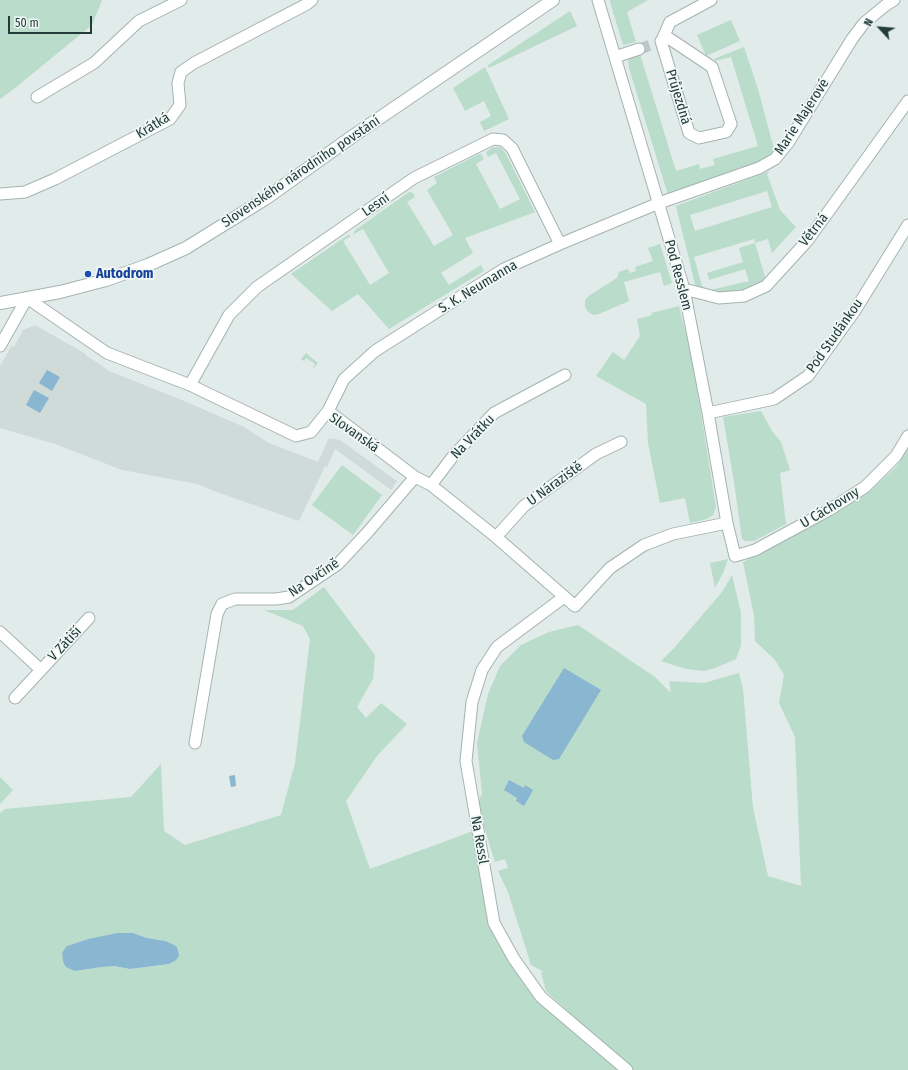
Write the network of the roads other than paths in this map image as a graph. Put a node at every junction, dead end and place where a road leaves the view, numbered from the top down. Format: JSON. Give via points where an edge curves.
{"nodes":[{"id":1,"x":181,"y":0,"type":"edge"},
{"id":2,"x":312,"y":0,"type":"edge"},
{"id":3,"x":553,"y":0,"type":"edge"},
{"id":4,"x":598,"y":0,"type":"edge"},
{"id":5,"x":711,"y":0,"type":"edge"},
{"id":6,"x":894,"y":0,"type":"edge"},
{"id":7,"x":660,"y":40,"type":"junction"},
{"id":8,"x":639,"y":49,"type":"tunnel mouth"},
{"id":9,"x":615,"y":57,"type":"junction"},
{"id":10,"x":37,"y":97,"type":"dead end"},
{"id":11,"x":908,"y":101,"type":"edge"},
{"id":12,"x":0,"y":194,"type":"edge"},
{"id":13,"x":659,"y":203,"type":"junction"},
{"id":14,"x":908,"y":225,"type":"edge"},
{"id":15,"x":560,"y":244,"type":"junction"},
{"id":16,"x":684,"y":289,"type":"junction"},
{"id":17,"x":27,"y":298,"type":"junction"},
{"id":18,"x":0,"y":303,"type":"edge"},
{"id":19,"x":0,"y":346,"type":"edge"},
{"id":20,"x":565,"y":375,"type":"dead end"},
{"id":21,"x":190,"y":385,"type":"junction"},
{"id":22,"x":328,"y":411,"type":"junction"},
{"id":23,"x":708,"y":413,"type":"junction"},
{"id":24,"x":908,"y":436,"type":"edge"},
{"id":25,"x":621,"y":442,"type":"dead end"},
{"id":26,"x":415,"y":477,"type":"junction"},
{"id":27,"x":431,"y":486,"type":"junction"},
{"id":28,"x":727,"y":523,"type":"junction"},
{"id":29,"x":496,"y":537,"type":"junction"},
{"id":30,"x":735,"y":556,"type":"joint"},
{"id":31,"x":564,"y":597,"type":"junction"},
{"id":32,"x":89,"y":618,"type":"dead end"},
{"id":33,"x":0,"y":632,"type":"edge"},
{"id":34,"x":41,"y":670,"type":"junction"},
{"id":35,"x":15,"y":698,"type":"dead end"},
{"id":36,"x":195,"y":743,"type":"dead end"},
{"id":37,"x":627,"y":1070,"type":"edge"}],
"edges":[{"from":1,"to":10,"type":"street","via":[[139,21],[94,63]]},
{"from":2,"to":12,"type":"street","name":"Krátká","via":[[181,72],[178,83],[180,105],[170,119],[55,179],[25,192]]},
{"from":3,"to":17,"type":"street","name":"Slovenského národního povstání","via":[[265,199],[186,248],[112,278]]},
{"from":4,"to":9,"type":"street","name":"Pod Resslem"},
{"from":5,"to":7,"type":"street","via":[[670,22]]},
{"from":6,"to":13,"type":"street","name":"Marie Majerové","via":[[864,23],[852,39],[788,143],[775,159],[759,168]]},
{"from":7,"to":7,"type":"street","name":"Průjezdná","via":[[689,133],[699,138],[726,132],[731,124],[712,67]]},
{"from":8,"to":9,"type":"street"},
{"from":9,"to":13,"type":"street","name":"Pod Resslem"},
{"from":11,"to":16,"type":"street","name":"Větrná","via":[[808,240],[766,286],[744,296],[719,298]]},
{"from":13,"to":15,"type":"street","name":"S. K. Neumanna"},
{"from":13,"to":16,"type":"street","name":"Pod Resslem"},
{"from":14,"to":23,"type":"street","name":"Pod Studánkou","via":[[854,312],[808,376],[774,398]]},
{"from":15,"to":21,"type":"street","name":"Lesní","via":[[512,148],[503,140],[493,139],[414,178],[257,287],[229,315]]},
{"from":15,"to":22,"type":"street","name":"S. K. Neumanna","via":[[504,269],[375,351],[344,379]]},
{"from":16,"to":23,"type":"street","name":"Pod Resslem"},
{"from":17,"to":18,"type":"street","name":"Slovenského národního povstání"},
{"from":17,"to":19,"type":"street"},
{"from":17,"to":21,"type":"street","name":"Slovanská","via":[[107,353]]},
{"from":20,"to":27,"type":"street","name":"Na Vrátku","via":[[494,413],[454,455]]},
{"from":21,"to":22,"type":"street","name":"Slovanská","via":[[296,436],[311,432]]},
{"from":22,"to":26,"type":"street","name":"Slovanská"},
{"from":23,"to":28,"type":"street","name":"Pod Resslem"},
{"from":24,"to":30,"type":"street","name":"U Cáchovny","via":[[896,456],[865,487],[755,550]]},
{"from":25,"to":29,"type":"street","name":"U Náraziště","via":[[596,454],[524,506]]},
{"from":26,"to":27,"type":"street","name":"Slovanská"},
{"from":26,"to":36,"type":"street","name":"Na Ovčíně","via":[[338,564],[289,597],[236,599],[222,604],[217,614]]},
{"from":27,"to":29,"type":"street","name":"Slovanská"},
{"from":28,"to":30,"type":"street","name":"Pod Resslem"},
{"from":28,"to":31,"type":"street","name":"Slovanská","via":[[673,534],[644,545],[610,568],[575,606]]},
{"from":29,"to":31,"type":"street","name":"Slovanská"},
{"from":31,"to":37,"type":"street","name":"Na Ressl","via":[[497,647],[482,670],[472,702],[466,761],[494,922],[514,959],[541,997]]},
{"from":32,"to":34,"type":"street","name":"V Zátiší"},
{"from":33,"to":34,"type":"street","name":"V Zátiší"},
{"from":34,"to":35,"type":"street","name":"V Zátiší"}]}
